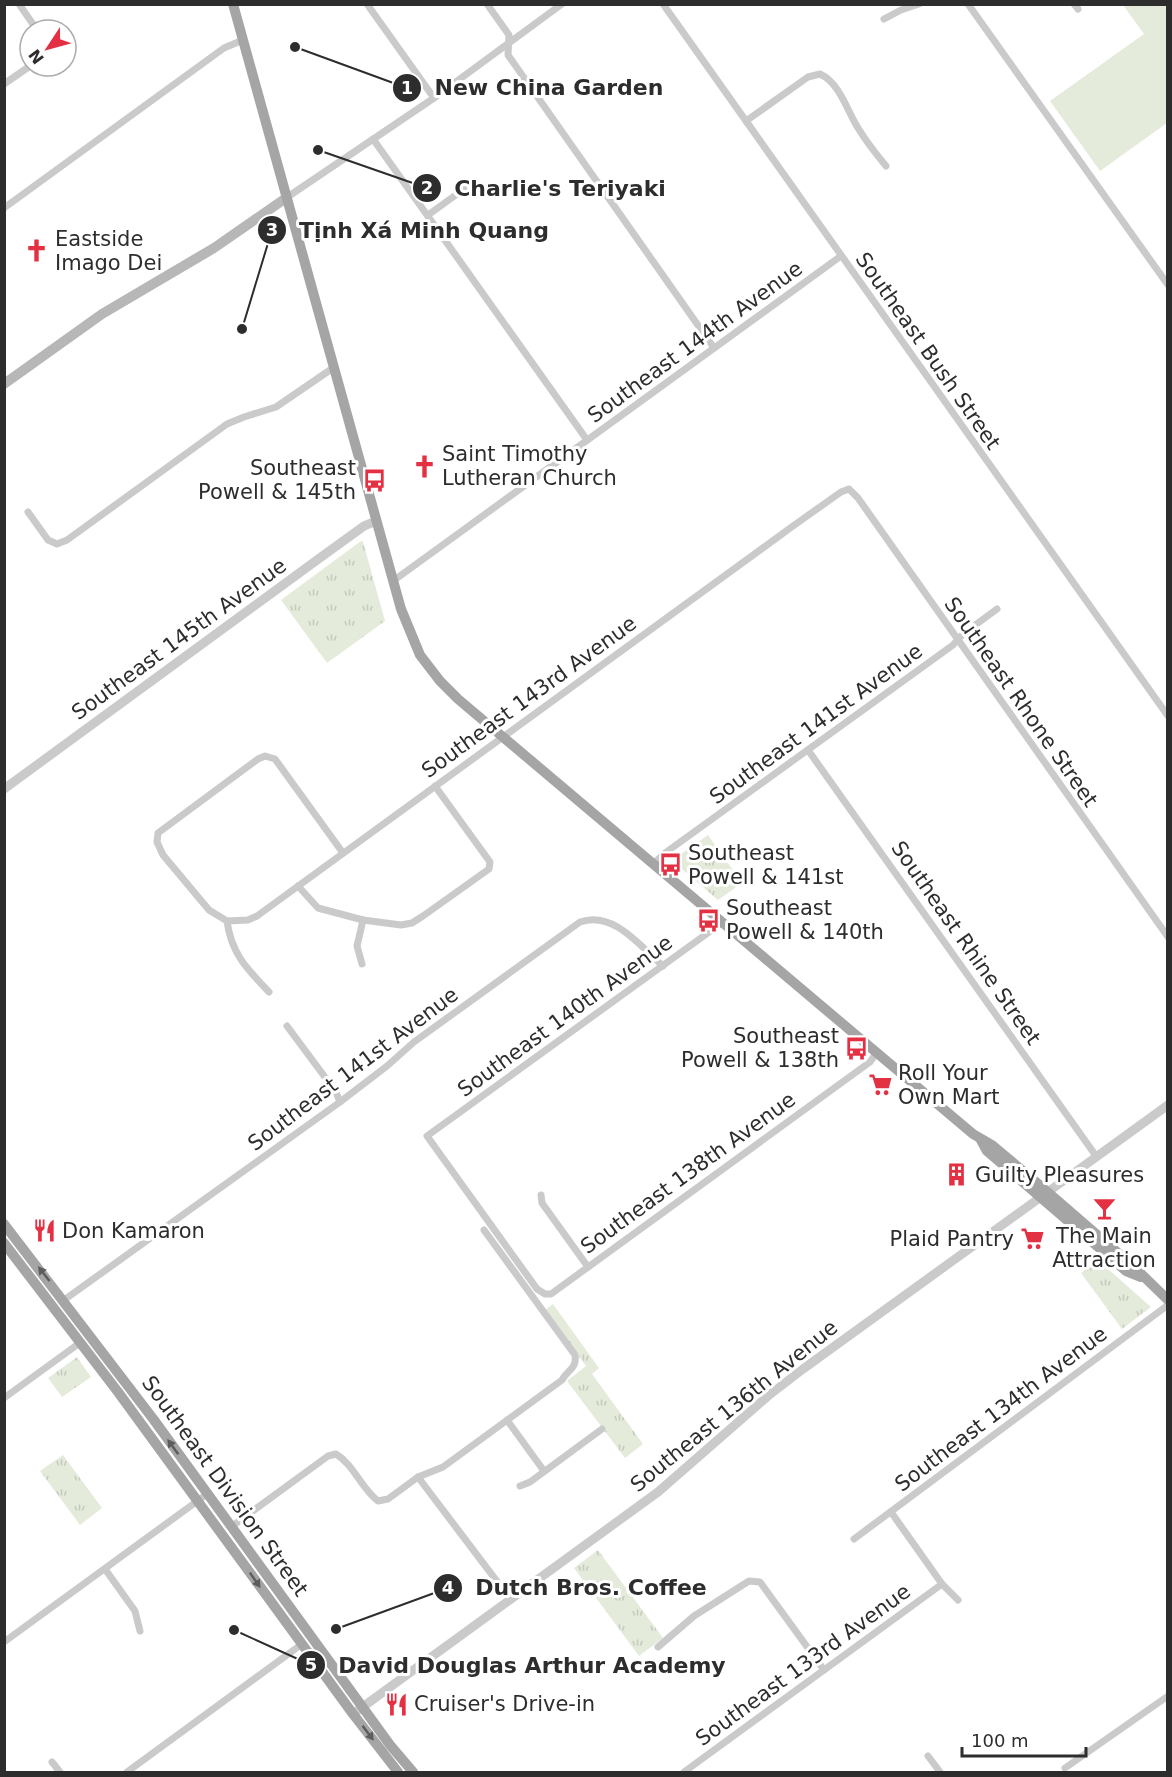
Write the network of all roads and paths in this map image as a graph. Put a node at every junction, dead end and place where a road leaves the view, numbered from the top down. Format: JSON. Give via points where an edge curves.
{"nodes":[{"id":1,"x":19,"y":4,"type":"edge"},
{"id":2,"x":233,"y":4,"type":"edge"},
{"id":3,"x":367,"y":4,"type":"edge"},
{"id":4,"x":487,"y":4,"type":"edge"},
{"id":5,"x":562,"y":4,"type":"edge"},
{"id":6,"x":663,"y":4,"type":"edge"},
{"id":7,"x":919,"y":4,"type":"edge"},
{"id":8,"x":968,"y":4,"type":"edge"},
{"id":9,"x":29,"y":18,"type":"edge"},
{"id":10,"x":884,"y":19,"type":"dead end"},
{"id":11,"x":243,"y":40,"type":"junction"},
{"id":12,"x":509,"y":44,"type":"junction"},
{"id":13,"x":18,"y":74,"type":"edge"},
{"id":14,"x":4,"y":84,"type":"edge"},
{"id":15,"x":434,"y":98,"type":"junction"},
{"id":16,"x":746,"y":121,"type":"junction"},
{"id":17,"x":373,"y":139,"type":"junction"},
{"id":18,"x":886,"y":166,"type":"dead end"},
{"id":19,"x":464,"y":189,"type":"dead end"},
{"id":20,"x":286,"y":198,"type":"junction"},
{"id":21,"x":4,"y":208,"type":"edge"},
{"id":22,"x":428,"y":215,"type":"junction"},
{"id":23,"x":841,"y":256,"type":"junction"},
{"id":24,"x":1167,"y":285,"type":"edge"},
{"id":25,"x":714,"y":348,"type":"junction"},
{"id":26,"x":333,"y":368,"type":"junction"},
{"id":27,"x":4,"y":384,"type":"edge"},
{"id":28,"x":588,"y":440,"type":"junction"},
{"id":29,"x":846,"y":489,"type":"joint"},
{"id":30,"x":28,"y":512,"type":"dead end"},
{"id":31,"x":376,"y":521,"type":"junction"},
{"id":32,"x":393,"y":581,"type":"junction"},
{"id":33,"x":997,"y":609,"type":"dead end"},
{"id":34,"x":958,"y":640,"type":"junction"},
{"id":35,"x":1167,"y":716,"type":"edge"},
{"id":36,"x":502,"y":736,"type":"junction"},
{"id":37,"x":808,"y":750,"type":"junction"},
{"id":38,"x":435,"y":786,"type":"junction"},
{"id":39,"x":4,"y":789,"type":"edge"},
{"id":40,"x":343,"y":853,"type":"junction"},
{"id":41,"x":653,"y":864,"type":"junction"},
{"id":42,"x":298,"y":886,"type":"junction"},
{"id":43,"x":363,"y":920,"type":"junction"},
{"id":44,"x":228,"y":921,"type":"junction"},
{"id":45,"x":723,"y":922,"type":"junction"},
{"id":46,"x":1167,"y":937,"type":"edge"},
{"id":47,"x":362,"y":964,"type":"dead end"},
{"id":48,"x":663,"y":966,"type":"junction"},
{"id":49,"x":268,"y":992,"type":"dead end"},
{"id":50,"x":287,"y":1026,"type":"dead end"},
{"id":51,"x":877,"y":1052,"type":"junction"},
{"id":52,"x":340,"y":1102,"type":"junction"},
{"id":53,"x":1167,"y":1105,"type":"edge"},
{"id":54,"x":1096,"y":1156,"type":"junction"},
{"id":55,"x":541,"y":1195,"type":"dead end"},
{"id":56,"x":1044,"y":1195,"type":"junction"},
{"id":57,"x":4,"y":1224,"type":"edge"},
{"id":58,"x":484,"y":1230,"type":"dead end"},
{"id":59,"x":4,"y":1244,"type":"edge"},
{"id":60,"x":588,"y":1267,"type":"junction"},
{"id":61,"x":544,"y":1294,"type":"joint"},
{"id":62,"x":64,"y":1300,"type":"junction"},
{"id":63,"x":1167,"y":1300,"type":"edge"},
{"id":64,"x":51,"y":1305,"type":"junction"},
{"id":65,"x":1167,"y":1305,"type":"edge"},
{"id":66,"x":81,"y":1342,"type":"junction"},
{"id":67,"x":114,"y":1367,"type":"junction"},
{"id":68,"x":4,"y":1398,"type":"edge"},
{"id":69,"x":507,"y":1420,"type":"junction"},
{"id":70,"x":602,"y":1429,"type":"dead end"},
{"id":71,"x":544,"y":1471,"type":"junction"},
{"id":72,"x":418,"y":1477,"type":"junction"},
{"id":73,"x":520,"y":1486,"type":"dead end"},
{"id":74,"x":207,"y":1494,"type":"junction"},
{"id":75,"x":198,"y":1501,"type":"junction"},
{"id":76,"x":891,"y":1512,"type":"junction"},
{"id":77,"x":231,"y":1527,"type":"junction"},
{"id":78,"x":854,"y":1539,"type":"dead end"},
{"id":79,"x":105,"y":1569,"type":"junction"},
{"id":80,"x":942,"y":1584,"type":"junction"},
{"id":81,"x":511,"y":1600,"type":"junction"},
{"id":82,"x":958,"y":1600,"type":"dead end"},
{"id":83,"x":140,"y":1630,"type":"dead end"},
{"id":84,"x":4,"y":1642,"type":"edge"},
{"id":85,"x":302,"y":1644,"type":"junction"},
{"id":86,"x":658,"y":1647,"type":"dead end"},
{"id":87,"x":824,"y":1670,"type":"junction"},
{"id":88,"x":1167,"y":1696,"type":"edge"},
{"id":89,"x":363,"y":1706,"type":"junction"},
{"id":90,"x":353,"y":1714,"type":"junction"},
{"id":91,"x":928,"y":1756,"type":"dead end"},
{"id":92,"x":52,"y":1762,"type":"dead end"},
{"id":93,"x":1065,"y":1768,"type":"dead end"},
{"id":94,"x":60,"y":1773,"type":"edge"},
{"id":95,"x":127,"y":1773,"type":"edge"},
{"id":96,"x":398,"y":1773,"type":"edge"},
{"id":97,"x":413,"y":1773,"type":"edge"},
{"id":98,"x":684,"y":1773,"type":"edge"},
{"id":99,"x":940,"y":1773,"type":"edge"}],
"edges":[{"from":1,"to":9,"type":"street"},
{"from":2,"to":11,"type":"main road"},
{"from":3,"to":15,"type":"street"},
{"from":4,"to":12,"type":"street","via":[[509,36]]},
{"from":5,"to":12,"type":"street"},
{"from":6,"to":16,"type":"street","name":"Southeast Bush Street"},
{"from":7,"to":10,"type":"street"},
{"from":8,"to":24,"type":"street"},
{"from":11,"to":20,"type":"main road"},
{"from":11,"to":21,"type":"street","via":[[224,48]]},
{"from":12,"to":15,"type":"street"},
{"from":12,"to":25,"type":"street","via":[[508,56]]},
{"from":13,"to":14,"type":"street"},
{"from":15,"to":17,"type":"street"},
{"from":16,"to":18,"type":"street","via":[[808,77],[820,74],[835,88]]},
{"from":16,"to":23,"type":"street","name":"Southeast Bush Street"},
{"from":17,"to":20,"type":"street"},
{"from":17,"to":22,"type":"street"},
{"from":19,"to":22,"type":"street"},
{"from":20,"to":26,"type":"main road"},
{"from":20,"to":27,"type":"main road","via":[[214,248],[102,314]]},
{"from":22,"to":28,"type":"street"},
{"from":23,"to":25,"type":"street","name":"Southeast 144th Avenue"},
{"from":23,"to":35,"type":"street","name":"Southeast Bush Street"},
{"from":25,"to":28,"type":"street","name":"Southeast 144th Avenue"},
{"from":26,"to":30,"type":"street","via":[[276,407],[227,424],[67,540],[57,544],[48,540]]},
{"from":26,"to":31,"type":"main road"},
{"from":28,"to":32,"type":"street","name":"Southeast 144th Avenue"},
{"from":29,"to":34,"type":"street","name":"Southeast Rhone Street","via":[[858,498]]},
{"from":29,"to":36,"type":"street","name":"Southeast 143rd Avenue"},
{"from":31,"to":32,"type":"main road"},
{"from":31,"to":39,"type":"street","name":"Southeast 145th Avenue"},
{"from":32,"to":36,"type":"main road","via":[[407,627],[424,662],[445,687]]},
{"from":33,"to":34,"type":"street","name":"Southeast 141st Avenue"},
{"from":34,"to":37,"type":"street","name":"Southeast 141st Avenue"},
{"from":34,"to":46,"type":"street","name":"Southeast Rhone Street"},
{"from":36,"to":38,"type":"street","name":"Southeast 143rd Avenue"},
{"from":36,"to":41,"type":"main road"},
{"from":37,"to":41,"type":"street","name":"Southeast 141st Avenue"},
{"from":37,"to":54,"type":"street","name":"Southeast Rhine Street"},
{"from":38,"to":40,"type":"street","name":"Southeast 143rd Avenue"},
{"from":38,"to":43,"type":"street","via":[[490,862],[489,869],[412,922],[400,925]]},
{"from":40,"to":42,"type":"street","name":"Southeast 143rd Avenue"},
{"from":40,"to":44,"type":"street","via":[[275,759],[258,759],[158,833],[163,855],[209,910]]},
{"from":41,"to":45,"type":"main road"},
{"from":42,"to":43,"type":"street","via":[[318,908]]},
{"from":42,"to":44,"type":"street","name":"Southeast 143rd Avenue","via":[[257,916]]},
{"from":43,"to":47,"type":"street","via":[[357,945]]},
{"from":44,"to":49,"type":"street","via":[[229,937],[236,952]]},
{"from":45,"to":48,"type":"street","name":"Southeast 140th Avenue"},
{"from":45,"to":51,"type":"main road"},
{"from":48,"to":52,"type":"street","name":"Southeast 141st Avenue","via":[[613,923],[597,919],[580,922],[414,1042]]},
{"from":48,"to":61,"type":"street","name":"Southeast 140th Avenue","via":[[427,1136]]},
{"from":50,"to":52,"type":"street"},
{"from":51,"to":56,"type":"main road","via":[[981,1140],[992,1145]]},
{"from":51,"to":60,"type":"street","name":"Southeast 138th Avenue","via":[[870,1062]]},
{"from":52,"to":62,"type":"street","name":"Southeast 141st Avenue"},
{"from":53,"to":54,"type":"street","name":"Southeast 136th Avenue"},
{"from":54,"to":56,"type":"street","name":"Southeast 136th Avenue"},
{"from":55,"to":60,"type":"street","via":[[542,1203]]},
{"from":56,"to":63,"type":"main road","via":[[1132,1265]]},
{"from":56,"to":81,"type":"street","name":"Southeast 136th Avenue","via":[[781,1386],[667,1486]]},
{"from":62,"to":57,"type":"main road","name":"Southeast Division Street","one_way":true},
{"from":58,"to":69,"type":"street","via":[[576,1362],[562,1380]]},
{"from":59,"to":64,"type":"main road","name":"Southeast Division Street"},
{"from":60,"to":61,"type":"street","name":"Southeast 138th Avenue","via":[[551,1294]]},
{"from":62,"to":64,"type":"main road"},
{"from":62,"to":67,"type":"main road","name":"Southeast Division Street"},
{"from":64,"to":66,"type":"main road","name":"Southeast Division Street"},
{"from":65,"to":76,"type":"street","name":"Southeast 134th Avenue"},
{"from":66,"to":67,"type":"main road","via":[[86,1340],[103,1361]]},
{"from":66,"to":68,"type":"street"},
{"from":66,"to":75,"type":"main road","name":"Southeast Division Street"},
{"from":74,"to":67,"type":"main road","name":"Southeast Division Street","one_way":true},
{"from":69,"to":71,"type":"street"},
{"from":69,"to":72,"type":"street","via":[[443,1467]]},
{"from":70,"to":71,"type":"street"},
{"from":71,"to":73,"type":"street"},
{"from":72,"to":77,"type":"street","via":[[388,1499],[378,1501],[343,1459],[336,1454],[328,1456]]},
{"from":72,"to":81,"type":"street"},
{"from":74,"to":75,"type":"street"},
{"from":74,"to":77,"type":"main road","name":"Southeast Division Street"},
{"from":75,"to":79,"type":"street"},
{"from":75,"to":85,"type":"main road","name":"Southeast Division Street","one_way":true},
{"from":76,"to":78,"type":"street","name":"Southeast 134th Avenue"},
{"from":76,"to":80,"type":"street"},
{"from":77,"to":89,"type":"main road","name":"Southeast Division Street"},
{"from":79,"to":83,"type":"street","via":[[135,1611]]},
{"from":79,"to":84,"type":"street"},
{"from":80,"to":82,"type":"street"},
{"from":80,"to":87,"type":"street","name":"Southeast 133rd Avenue"},
{"from":81,"to":89,"type":"street","name":"Southeast 136th Avenue"},
{"from":85,"to":90,"type":"main road","name":"Southeast Division Street"},
{"from":85,"to":95,"type":"street"},
{"from":86,"to":87,"type":"street","via":[[694,1616],[749,1581],[760,1582]]},
{"from":87,"to":98,"type":"street","name":"Southeast 133rd Avenue"},
{"from":88,"to":93,"type":"street"},
{"from":89,"to":90,"type":"street","name":"Southeast 136th Avenue"},
{"from":89,"to":97,"type":"main road","name":"Southeast Division Street"},
{"from":90,"to":96,"type":"main road","name":"Southeast Division Street","one_way":true},
{"from":91,"to":99,"type":"street"},
{"from":92,"to":94,"type":"street"}]}
